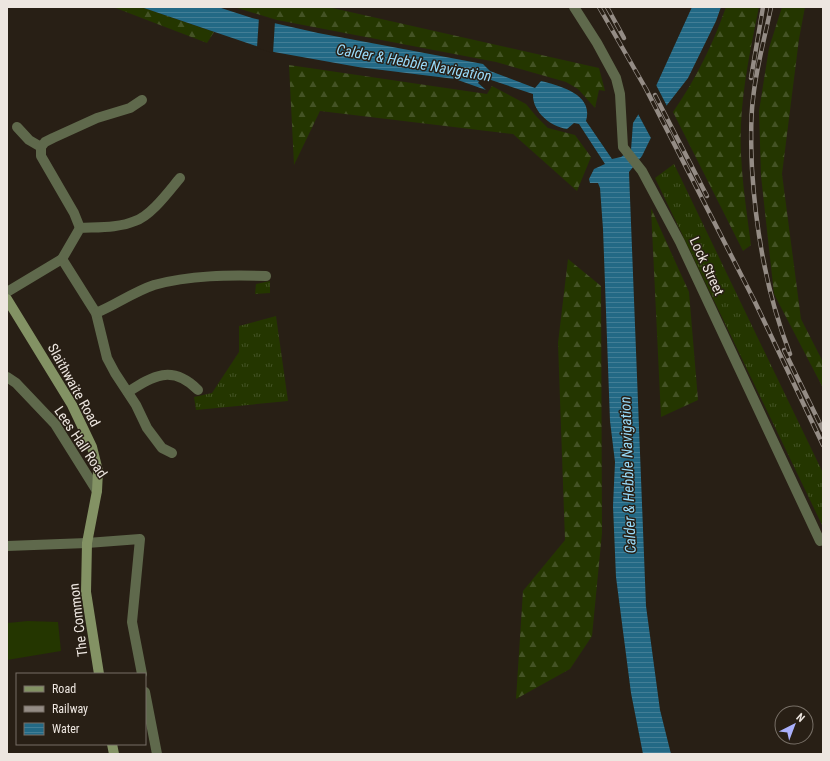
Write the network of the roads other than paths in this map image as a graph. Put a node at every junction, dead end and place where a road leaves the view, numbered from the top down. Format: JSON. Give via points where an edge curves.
{"nodes":[{"id":1,"x":574,"y":7,"type":"edge"},
{"id":2,"x":142,"y":100,"type":"dead end"},
{"id":3,"x":17,"y":127,"type":"dead end"},
{"id":4,"x":41,"y":147,"type":"junction"},
{"id":5,"x":180,"y":178,"type":"dead end"},
{"id":6,"x":80,"y":228,"type":"junction"},
{"id":7,"x":62,"y":259,"type":"junction"},
{"id":8,"x":266,"y":276,"type":"dead end"},
{"id":9,"x":7,"y":292,"type":"edge"},
{"id":10,"x":7,"y":299,"type":"edge"},
{"id":11,"x":96,"y":313,"type":"junction"},
{"id":12,"x":7,"y":377,"type":"edge"},
{"id":13,"x":198,"y":390,"type":"dead end"},
{"id":14,"x":128,"y":392,"type":"junction"},
{"id":15,"x":172,"y":453,"type":"dead end"},
{"id":16,"x":97,"y":491,"type":"junction"},
{"id":17,"x":820,"y":541,"type":"dead end"},
{"id":18,"x":87,"y":543,"type":"junction"},
{"id":19,"x":7,"y":546,"type":"edge"},
{"id":20,"x":100,"y":673,"type":"edge"},
{"id":21,"x":142,"y":673,"type":"edge"},
{"id":22,"x":146,"y":698,"type":"edge"},
{"id":23,"x":156,"y":754,"type":"edge"}],
"edges":[{"from":1,"to":17,"type":"street","name":"Lock Street","via":[[616,78],[620,94],[623,147],[642,171],[680,242]]},
{"from":2,"to":4,"type":"street","via":[[130,108],[97,118],[53,138]]},
{"from":3,"to":4,"type":"street","via":[[29,140]]},
{"from":4,"to":6,"type":"street","via":[[41,156]]},
{"from":5,"to":6,"type":"street","via":[[149,212],[134,222]]},
{"from":6,"to":7,"type":"street"},
{"from":7,"to":9,"type":"street"},
{"from":7,"to":11,"type":"street"},
{"from":8,"to":11,"type":"street","via":[[179,279],[153,286]]},
{"from":10,"to":16,"type":"main road","name":"Slaithwaite Road","via":[[75,412],[93,453],[98,471]]},
{"from":11,"to":14,"type":"street","via":[[107,358]]},
{"from":12,"to":16,"type":"street","name":"Lees Hall Road","via":[[16,383],[55,424]]},
{"from":13,"to":14,"type":"street","via":[[190,382],[175,376],[156,375]]},
{"from":14,"to":15,"type":"street","via":[[147,428],[162,448]]},
{"from":16,"to":18,"type":"main road","name":"The Common"},
{"from":18,"to":19,"type":"street"},
{"from":18,"to":20,"type":"main road","name":"The Common","via":[[86,592]]},
{"from":18,"to":21,"type":"street","via":[[140,540],[132,622]]},
{"from":22,"to":23,"type":"street"}]}
